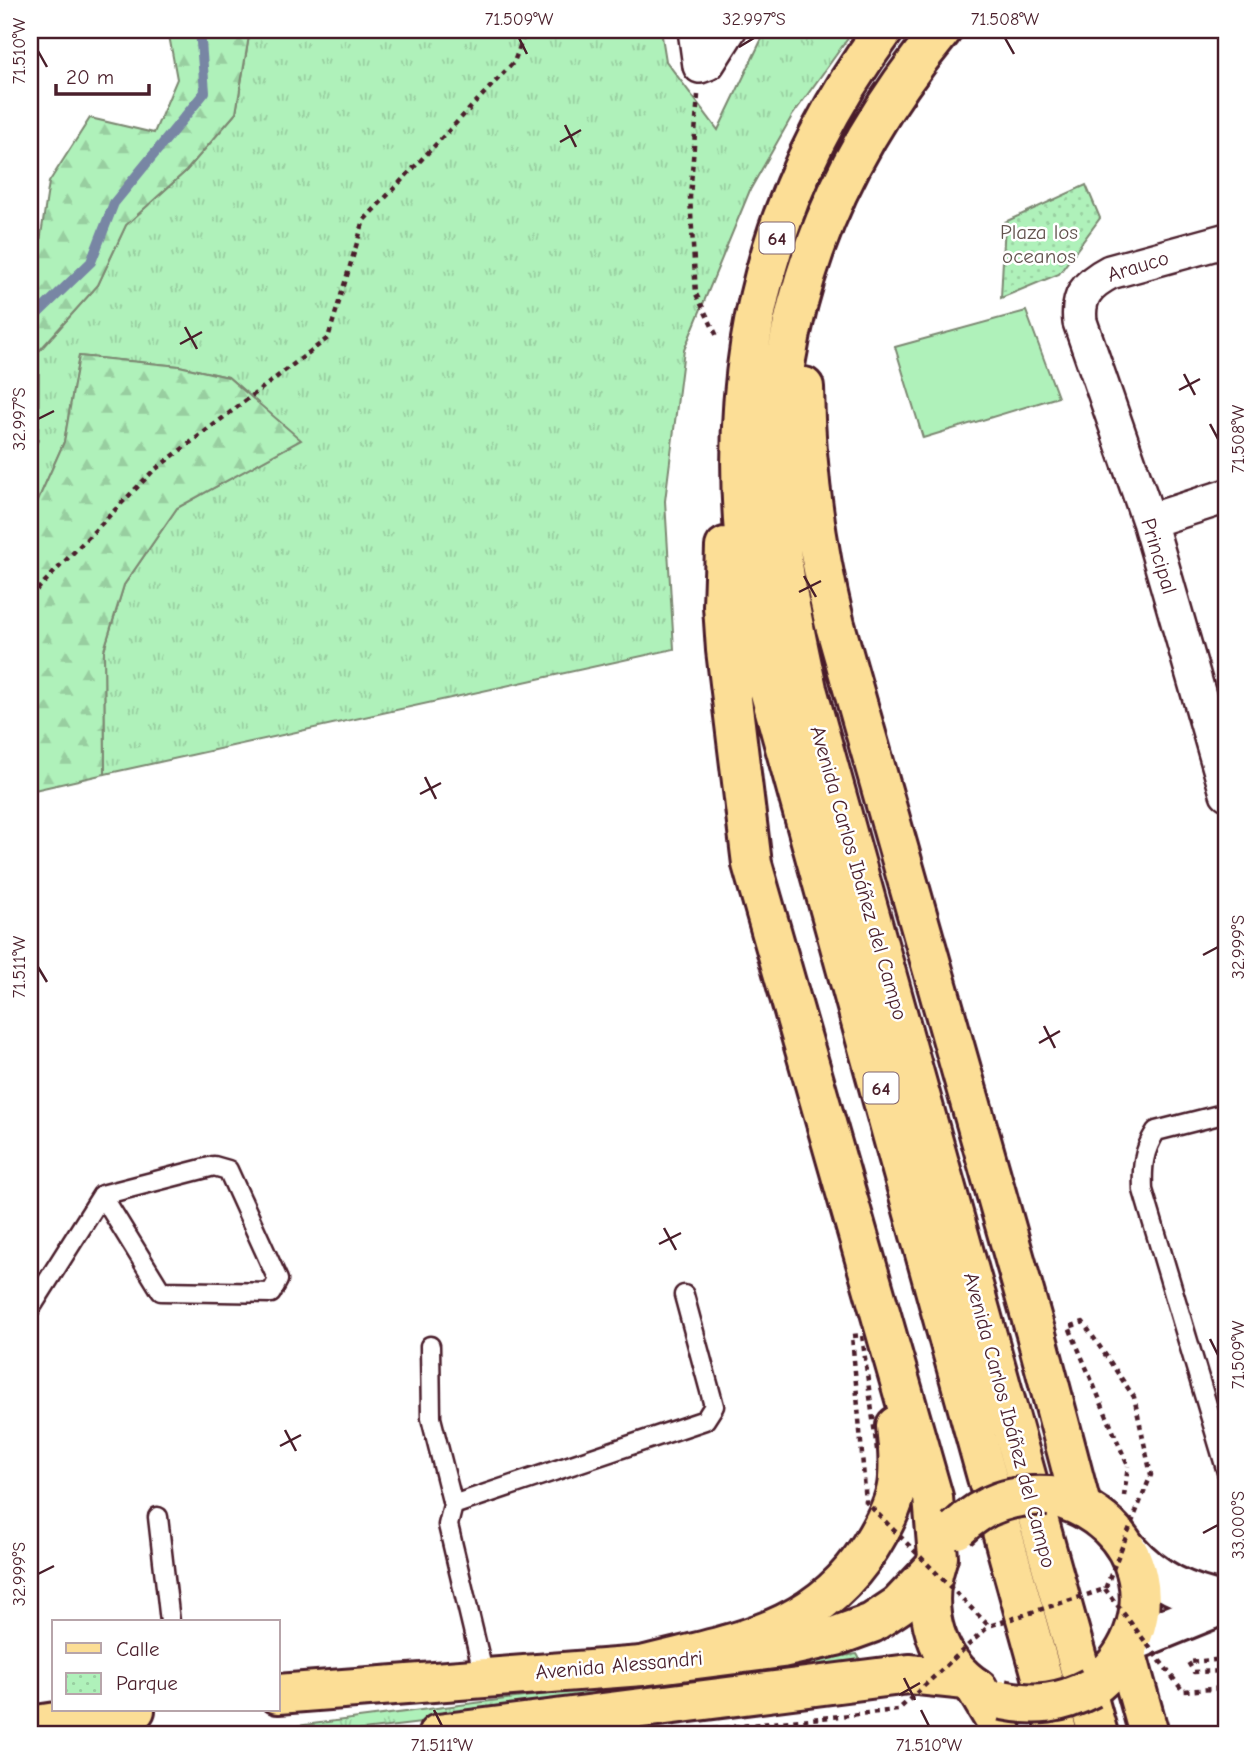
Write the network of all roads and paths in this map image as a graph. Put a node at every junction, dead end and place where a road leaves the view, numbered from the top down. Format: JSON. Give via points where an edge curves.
{"nodes":[{"id":1,"x":526,"y":30,"type":"edge"},
{"id":2,"x":695,"y":30,"type":"edge"},
{"id":3,"x":729,"y":30,"type":"edge"},
{"id":4,"x":884,"y":30,"type":"edge"},
{"id":5,"x":942,"y":30,"type":"edge"},
{"id":6,"x":700,"y":66,"type":"junction"},
{"id":7,"x":1227,"y":240,"type":"edge"},
{"id":8,"x":803,"y":280,"type":"junction"},
{"id":9,"x":1080,"y":322,"type":"joint"},
{"id":10,"x":719,"y":340,"type":"dead end"},
{"id":11,"x":739,"y":437,"type":"junction"},
{"id":12,"x":1227,"y":496,"type":"edge"},
{"id":13,"x":1149,"y":521,"type":"junction"},
{"id":14,"x":30,"y":597,"type":"edge"},
{"id":15,"x":1220,"y":741,"type":"edge"},
{"id":16,"x":1227,"y":793,"type":"edge"},
{"id":17,"x":1227,"y":1113,"type":"edge"},
{"id":18,"x":102,"y":1195,"type":"junction"},
{"id":19,"x":684,"y":1295,"type":"dead end"},
{"id":20,"x":30,"y":1309,"type":"edge"},
{"id":21,"x":885,"y":1334,"type":"junction"},
{"id":22,"x":430,"y":1346,"type":"dead end"},
{"id":23,"x":1227,"y":1472,"type":"edge"},
{"id":24,"x":1065,"y":1500,"type":"junction"},
{"id":25,"x":453,"y":1505,"type":"junction"},
{"id":26,"x":158,"y":1517,"type":"dead end"},
{"id":27,"x":1128,"y":1550,"type":"junction"},
{"id":28,"x":944,"y":1551,"type":"junction"},
{"id":29,"x":1105,"y":1589,"type":"dead end"},
{"id":30,"x":1227,"y":1603,"type":"edge"},
{"id":31,"x":170,"y":1620,"type":"edge"},
{"id":32,"x":989,"y":1626,"type":"dead end"},
{"id":33,"x":1129,"y":1646,"type":"junction"},
{"id":34,"x":1227,"y":1659,"type":"edge"},
{"id":35,"x":642,"y":1666,"type":"junction"},
{"id":36,"x":1227,"y":1671,"type":"edge"},
{"id":37,"x":484,"y":1676,"type":"junction"},
{"id":38,"x":1227,"y":1688,"type":"edge"},
{"id":39,"x":280,"y":1694,"type":"edge"},
{"id":40,"x":987,"y":1700,"type":"edge"},
{"id":41,"x":122,"y":1712,"type":"edge"},
{"id":42,"x":30,"y":1726,"type":"edge"},
{"id":43,"x":438,"y":1734,"type":"edge"},
{"id":44,"x":664,"y":1734,"type":"edge"},
{"id":45,"x":1058,"y":1734,"type":"edge"},
{"id":46,"x":1098,"y":1734,"type":"edge"},
{"id":47,"x":1149,"y":1734,"type":"edge"}],
"edges":[{"from":1,"to":14,"type":"path","via":[[514,62],[365,220],[328,338],[153,471]]},
{"from":2,"to":6,"type":"street"},
{"from":3,"to":6,"type":"street","via":[[708,63]]},
{"from":4,"to":11,"type":"main road","name":"Avenida Carlos Ibáñez del Campo","number":"64","via":[[838,99],[785,214],[750,337]]},
{"from":5,"to":8,"type":"main road","name":"Avenida Carlos Ibáñez del Campo","number":"64","via":[[858,148],[819,232]]},
{"from":6,"to":10,"type":"path","via":[[690,197],[696,294]]},
{"from":7,"to":9,"type":"street","name":"Arauco","via":[[1110,272],[1083,292],[1078,306]]},
{"from":8,"to":24,"type":"main road","via":[[804,435],[823,576]]},
{"from":8,"to":46,"type":"main road","name":"Avenida Carlos Ibáñez del Campo","number":"64","via":[[786,354],[777,460],[780,540],[795,634]]},
{"from":9,"to":13,"type":"street","name":"Principal"},
{"from":11,"to":21,"type":"main road","via":[[725,538],[723,606],[752,863]]},
{"from":11,"to":45,"type":"main road","name":"Avenida Carlos Ibáñez del Campo","number":"64","via":[[748,586],[767,682]]},
{"from":12,"to":13,"type":"street"},
{"from":13,"to":15,"type":"street","name":"Principal"},
{"from":15,"to":16,"type":"street","name":"Principal"},
{"from":17,"to":23,"type":"lane","via":[[1156,1132],[1146,1146],[1142,1166],[1143,1190]]},
{"from":18,"to":18,"type":"lane","via":[[161,1291],[271,1293],[278,1280],[228,1170],[215,1166]]},
{"from":18,"to":20,"type":"lane"},
{"from":19,"to":25,"type":"lane","via":[[714,1406],[705,1420]]},
{"from":21,"to":28,"type":"main road","via":[[933,1497]]},
{"from":21,"to":35,"type":"main road","via":[[901,1471],[885,1522],[844,1584],[778,1629]]},
{"from":22,"to":25,"type":"lane","via":[[431,1418]]},
{"from":24,"to":27,"type":"main road","via":[[1102,1518]]},
{"from":24,"to":28,"type":"main road","bridge":true,"via":[[1015,1496],[999,1501],[976,1513]]},
{"from":25,"to":37,"type":"lane","via":[[448,1525]]},
{"from":26,"to":31,"type":"lane"},
{"from":27,"to":30,"type":"street","via":[[1142,1566],[1179,1589]]},
{"from":27,"to":33,"type":"main road","via":[[1140,1602]]},
{"from":28,"to":35,"type":"main road","name":"Avenida Alessandri","via":[[899,1605],[872,1623],[782,1648]]},
{"from":28,"to":40,"type":"main road","via":[[929,1597],[933,1628],[945,1656]]},
{"from":29,"to":38,"type":"path","bridge":true,"via":[[1183,1691]]},
{"from":30,"to":33,"type":"street"},
{"from":32,"to":44,"type":"path","bridge":true,"via":[[898,1710]]},
{"from":33,"to":40,"type":"main road","bridge":true,"via":[[1111,1672],[1071,1699],[1025,1705]]},
{"from":33,"to":47,"type":"main road"},
{"from":34,"to":36,"type":"path","via":[[1188,1662],[1194,1672]]},
{"from":35,"to":37,"type":"main road","name":"Avenida Alessandri"},
{"from":37,"to":39,"type":"main road","name":"Avenida Alessandri"},
{"from":40,"to":43,"type":"main road","name":"Avenida Alessandri","via":[[909,1674]]},
{"from":41,"to":42,"type":"main road"}]}
